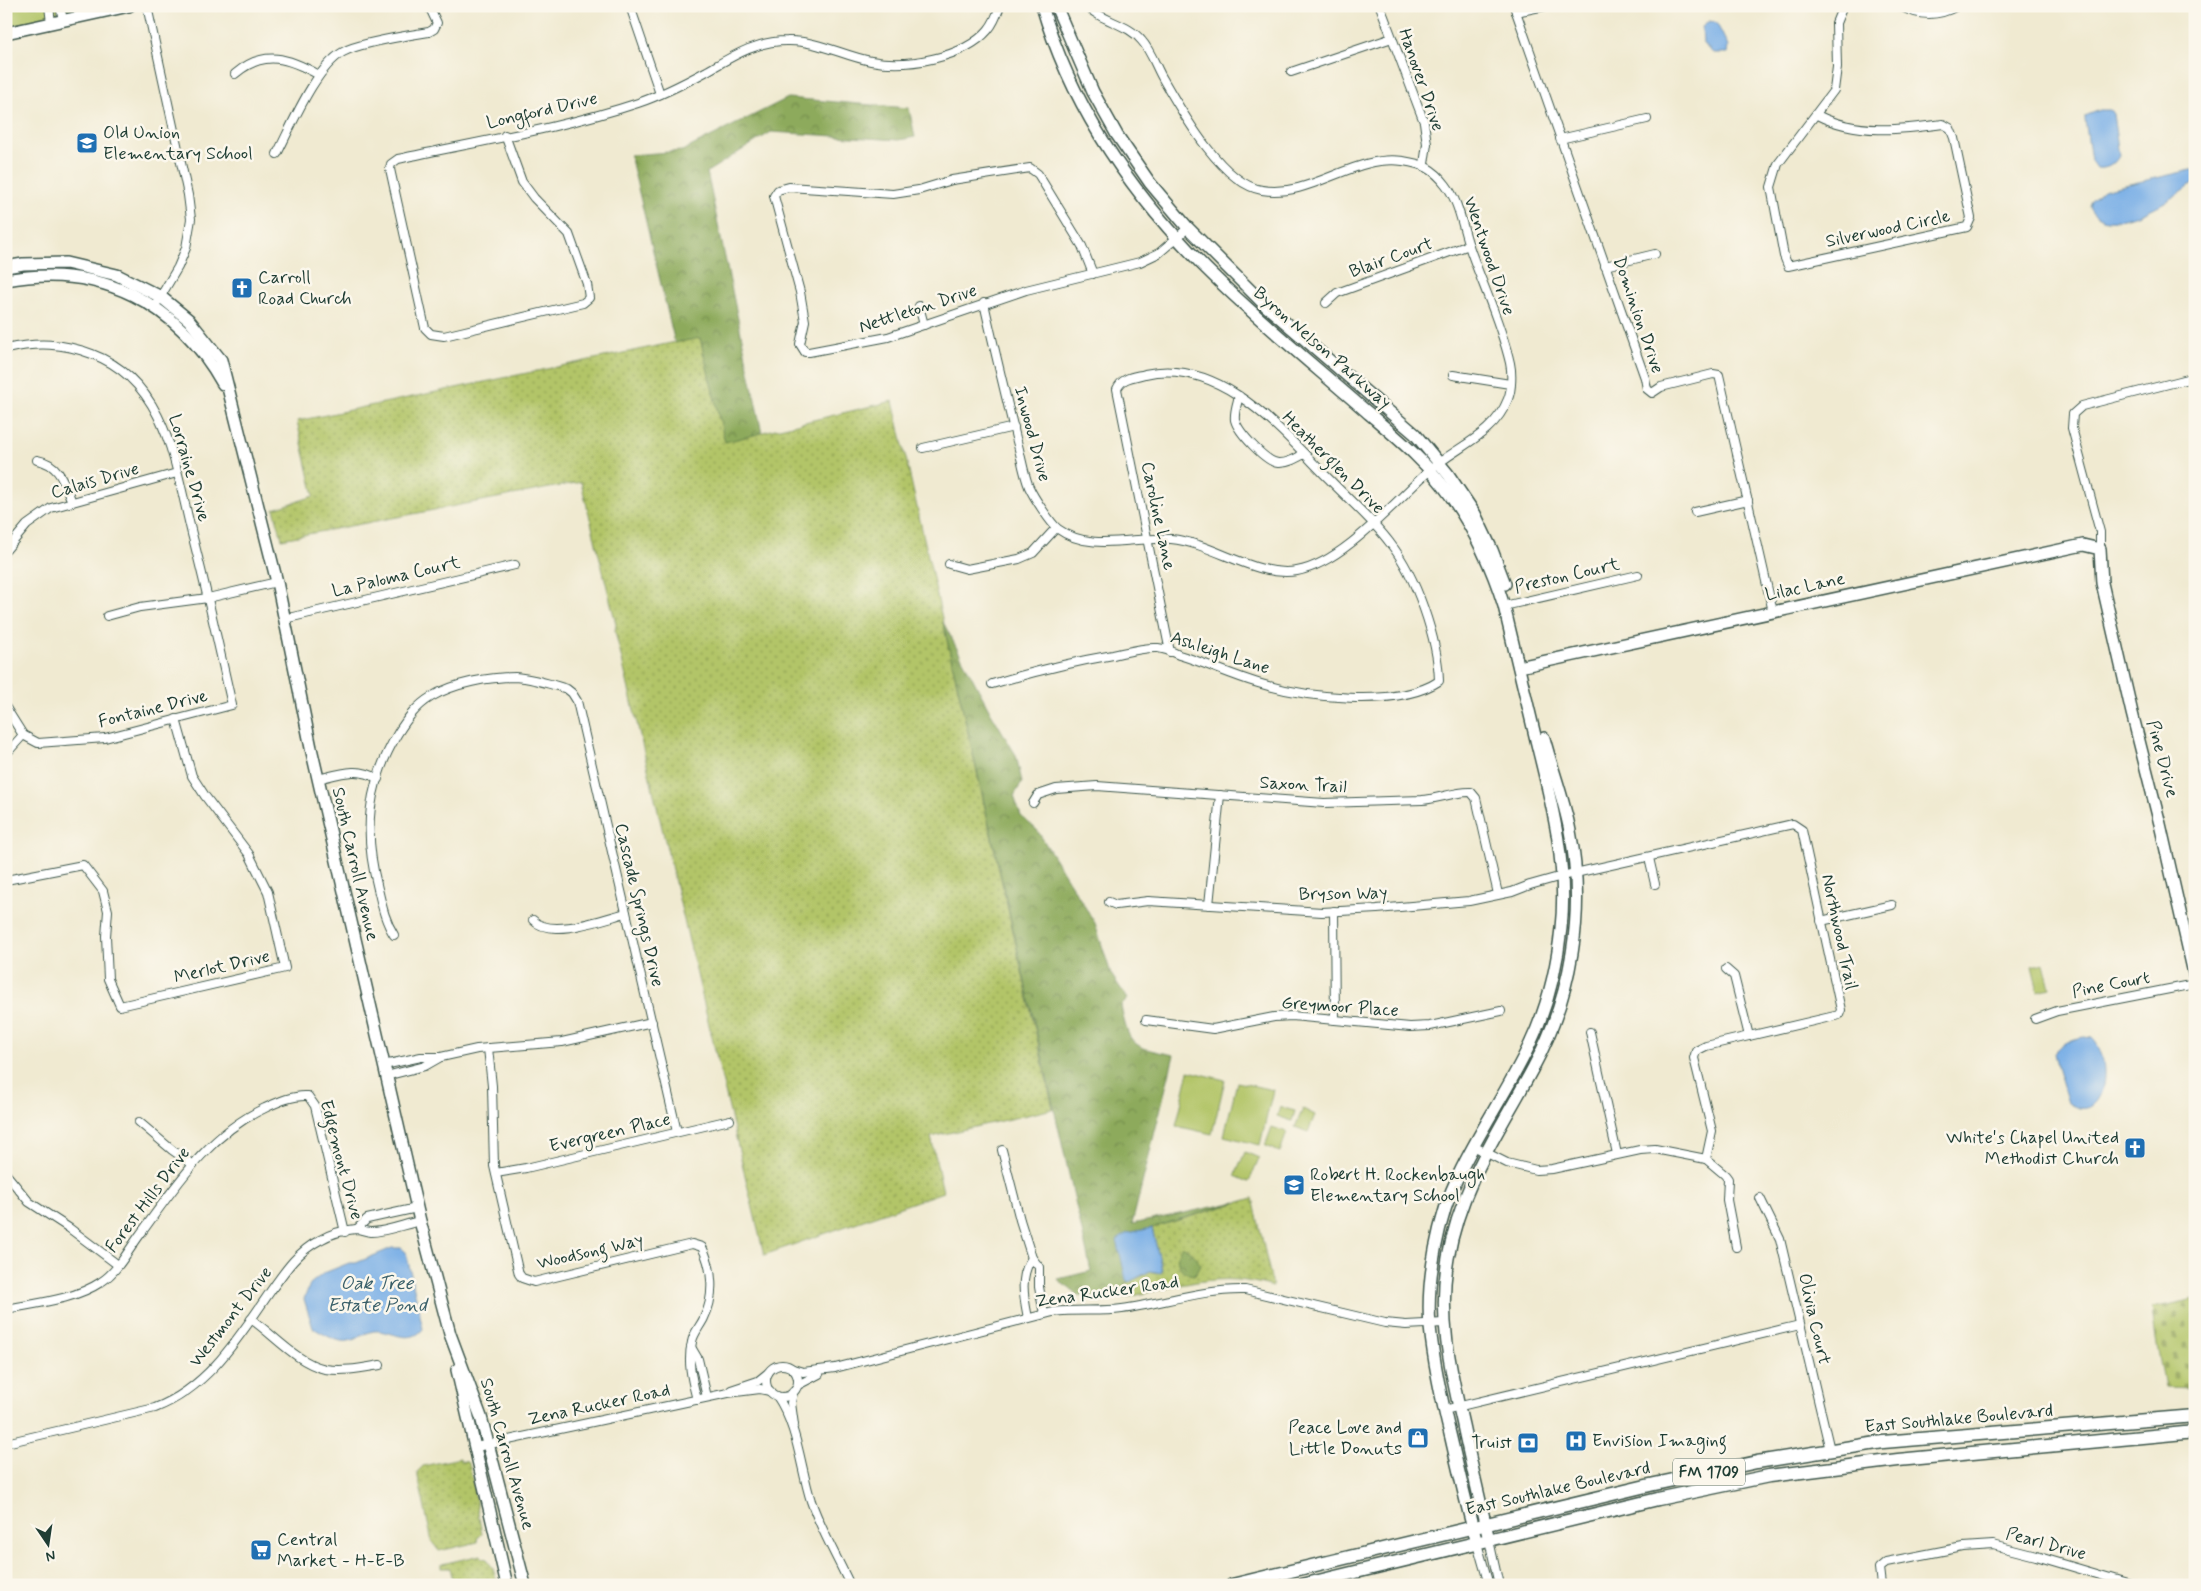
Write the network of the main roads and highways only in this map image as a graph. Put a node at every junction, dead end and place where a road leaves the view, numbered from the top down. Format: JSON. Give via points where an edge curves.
{"nodes":[{"id":1,"x":2195,"y":1416,"type":"edge"},
{"id":2,"x":2112,"y":1424,"type":"junction"},
{"id":3,"x":2195,"y":1432,"type":"edge"},
{"id":4,"x":2112,"y":1441,"type":"junction"},
{"id":5,"x":1830,"y":1450,"type":"junction"},
{"id":6,"x":1769,"y":1476,"type":"junction"},
{"id":7,"x":1232,"y":1585,"type":"edge"},
{"id":8,"x":1302,"y":1585,"type":"edge"}],
"edges":[{"from":1,"to":2,"type":"main road","name":"East Southlake Boulevard","number":"FM 1709"},
{"from":2,"to":4,"type":"main road"},
{"from":2,"to":5,"type":"main road","name":"East Southlake Boulevard","number":"FM 1709","via":[[1883,1442]]},
{"from":3,"to":4,"type":"main road","name":"East Southlake Boulevard","number":"FM 1709"},
{"from":4,"to":6,"type":"main road","name":"East Southlake Boulevard","number":"FM 1709","via":[[1898,1460]]},
{"from":5,"to":6,"type":"main road","via":[[1818,1463]]},
{"from":5,"to":7,"type":"main road","name":"East Southlake Boulevard","number":"FM 1709","via":[[1688,1476]]},
{"from":6,"to":8,"type":"main road","name":"East Southlake Boulevard","number":"FM 1709","via":[[1658,1499]]}]}
